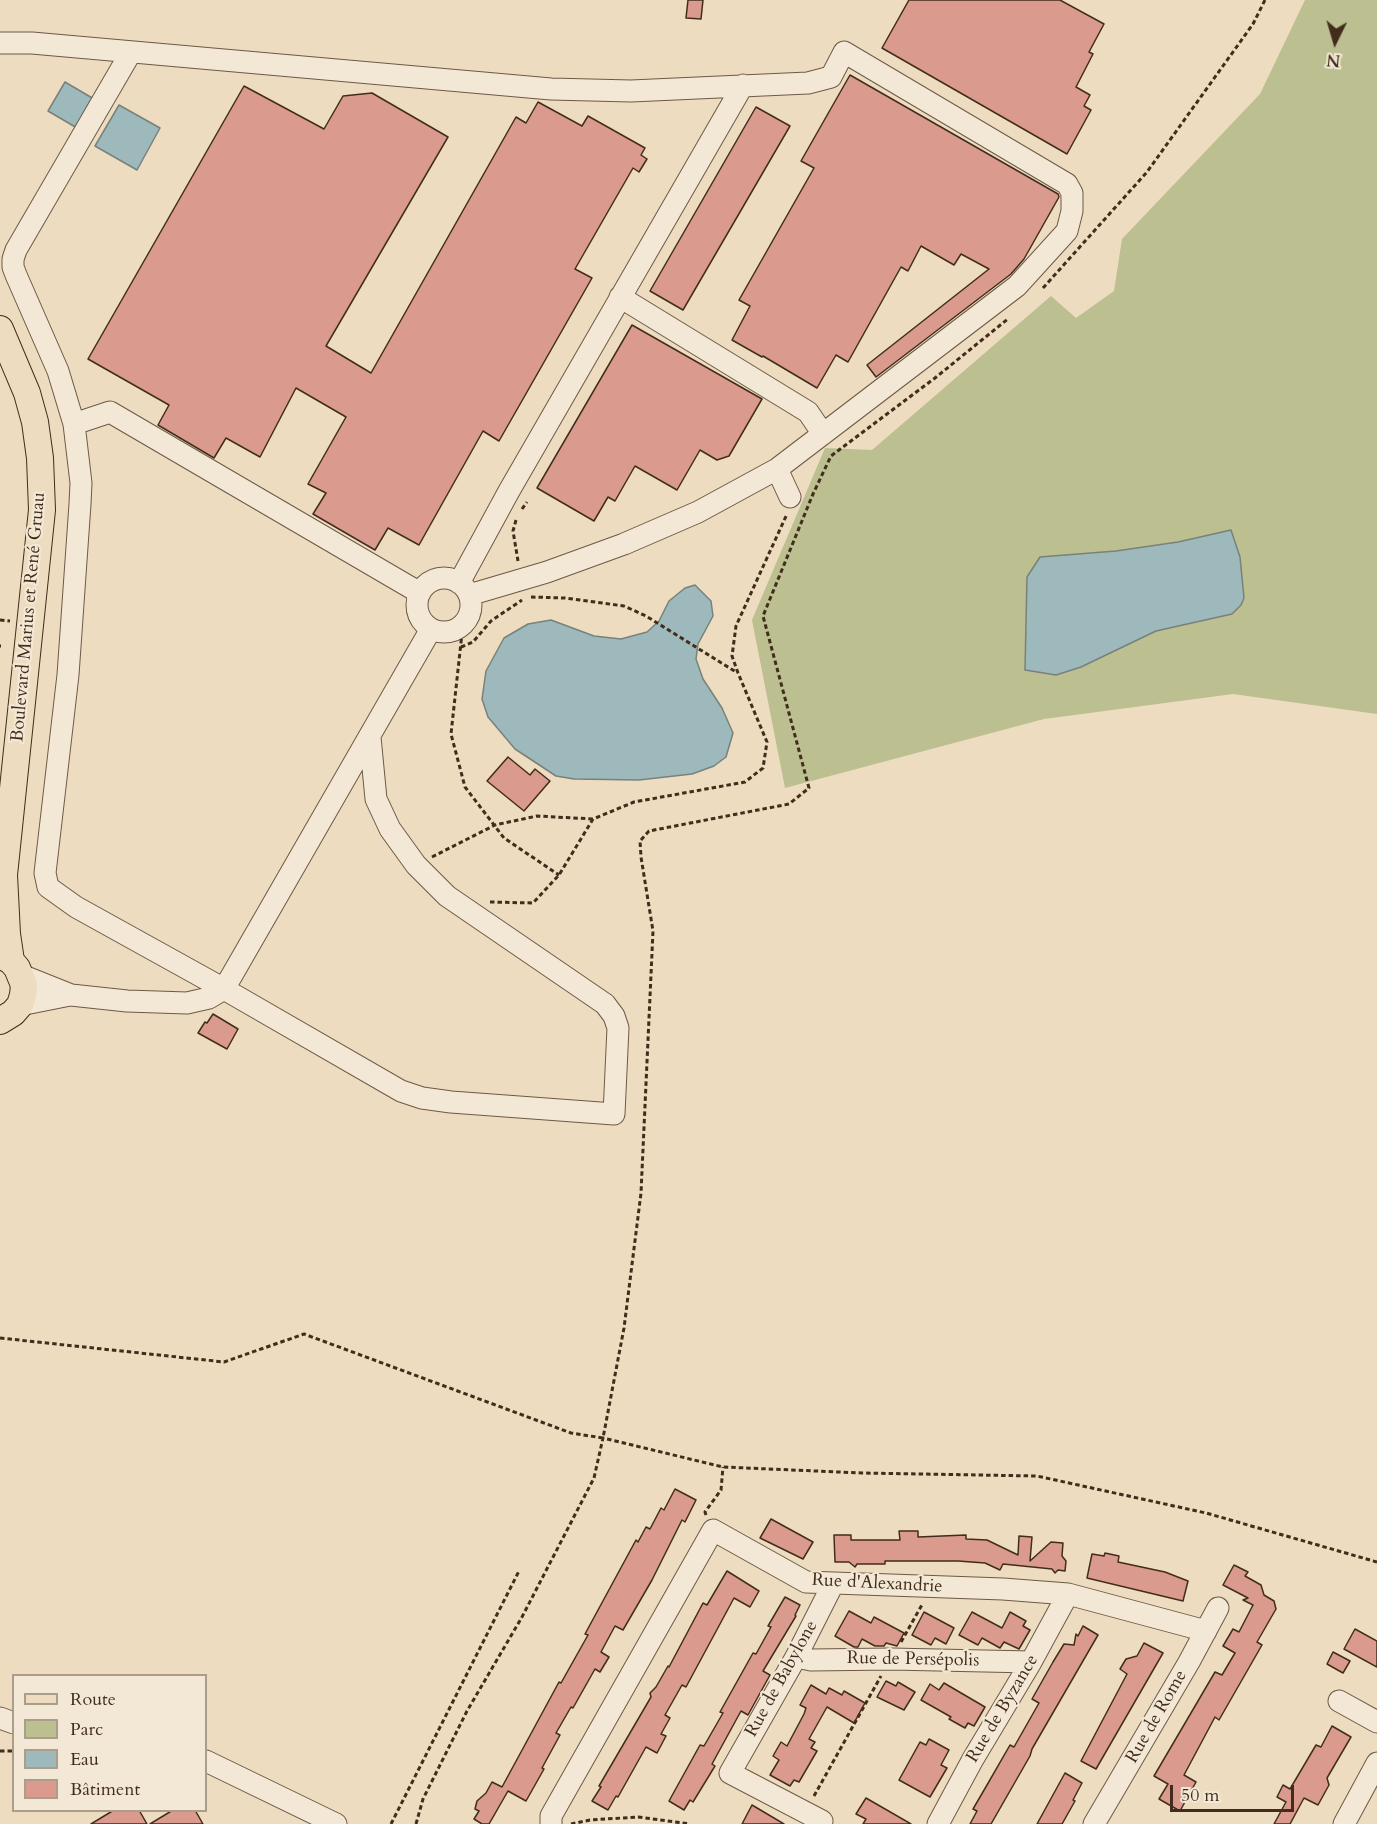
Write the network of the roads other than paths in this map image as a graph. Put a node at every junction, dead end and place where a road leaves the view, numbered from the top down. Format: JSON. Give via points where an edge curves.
{"nodes":[{"id":1,"x":0,"y":34,"type":"edge"},
{"id":2,"x":0,"y":43,"type":"edge"},
{"id":3,"x":32,"y":43,"type":"junction"},
{"id":4,"x":131,"y":52,"type":"junction"},
{"id":5,"x":743,"y":85,"type":"junction"},
{"id":6,"x":620,"y":297,"type":"junction"},
{"id":7,"x":0,"y":329,"type":"edge"},
{"id":8,"x":74,"y":424,"type":"junction"},
{"id":9,"x":823,"y":434,"type":"junction"},
{"id":10,"x":777,"y":469,"type":"junction"},
{"id":11,"x":790,"y":497,"type":"road end"},
{"id":12,"x":464,"y":589,"type":"junction"},
{"id":13,"x":420,"y":593,"type":"junction"},
{"id":14,"x":430,"y":629,"type":"junction"},
{"id":15,"x":370,"y":737,"type":"junction"},
{"id":16,"x":2,"y":884,"type":"edge"},
{"id":17,"x":11,"y":964,"type":"edge"},
{"id":18,"x":224,"y":989,"type":"junction"},
{"id":19,"x":71,"y":994,"type":"junction"},
{"id":20,"x":6,"y":1020,"type":"edge"},
{"id":21,"x":833,"y":1584,"type":"junction"},
{"id":22,"x":1068,"y":1594,"type":"junction"},
{"id":23,"x":1218,"y":1608,"type":"dead end"},
{"id":24,"x":1206,"y":1631,"type":"junction"},
{"id":25,"x":796,"y":1657,"type":"junction"},
{"id":26,"x":1031,"y":1662,"type":"junction"},
{"id":27,"x":1339,"y":1701,"type":"dead end"},
{"id":28,"x":1377,"y":1722,"type":"edge"},
{"id":29,"x":207,"y":1761,"type":"edge"},
{"id":30,"x":1377,"y":1763,"type":"edge"},
{"id":31,"x":819,"y":1820,"type":"edge"},
{"id":32,"x":336,"y":1824,"type":"edge"},
{"id":33,"x":551,"y":1824,"type":"edge"},
{"id":34,"x":938,"y":1824,"type":"edge"},
{"id":35,"x":1094,"y":1824,"type":"edge"},
{"id":36,"x":1344,"y":1824,"type":"edge"}],
"edges":[{"from":1,"to":3,"type":"street"},
{"from":2,"to":3,"type":"street"},
{"from":3,"to":4,"type":"street"},
{"from":4,"to":5,"type":"street","via":[[551,89],[632,91]]},
{"from":4,"to":8,"type":"street","via":[[14,259],[13,267],[58,371]]},
{"from":5,"to":6,"type":"street"},
{"from":5,"to":9,"type":"street","via":[[808,83],[831,77],[844,52],[1067,184],[1072,194],[1067,231],[1017,286]]},
{"from":6,"to":9,"type":"street","via":[[808,412]]},
{"from":6,"to":12,"type":"street"},
{"from":7,"to":16,"type":"main road","name":"Boulevard Marius et René Gruau","via":[[35,423],[42,510]]},
{"from":8,"to":13,"type":"street","via":[[110,412]]},
{"from":8,"to":18,"type":"street","via":[[80,504],[68,675],[45,873],[48,886],[76,907]]},
{"from":9,"to":10,"type":"street"},
{"from":10,"to":11,"type":"street"},
{"from":10,"to":12,"type":"street","via":[[698,512],[635,540],[524,579]]},
{"from":12,"to":13,"type":"street","via":[[442,579],[433,581]]},
{"from":12,"to":14,"type":"street","via":[[470,610],[463,624],[448,632]]},
{"from":13,"to":14,"type":"street","via":[[420,617]]},
{"from":14,"to":15,"type":"street"},
{"from":15,"to":18,"type":"street"},
{"from":15,"to":18,"type":"street","via":[[376,799],[416,866],[447,896],[605,1004],[614,1016],[618,1028],[614,1114],[422,1098],[400,1091]]},
{"from":16,"to":17,"type":"main road","name":"Boulevard Marius et René Gruau"},
{"from":17,"to":19,"type":"street"},
{"from":17,"to":20,"type":"main road","name":"Boulevard Marius et René Gruau","via":[[24,985],[23,995]]},
{"from":18,"to":19,"type":"street","via":[[209,998],[187,1003]]},
{"from":19,"to":20,"type":"street"},
{"from":21,"to":22,"type":"street","name":"Rue d'Alexandrie"},
{"from":21,"to":25,"type":"street","name":"Rue de Babylone"},
{"from":21,"to":33,"type":"street","name":"Rue d'Alexandrie","via":[[806,1582],[713,1530],[551,1816]]},
{"from":22,"to":24,"type":"street","name":"Rue d'Alexandrie"},
{"from":22,"to":26,"type":"street","name":"Rue de Byzance"},
{"from":23,"to":24,"type":"street","name":"Rue de Rome"},
{"from":24,"to":35,"type":"street","name":"Rue de Rome"},
{"from":25,"to":26,"type":"street","name":"Rue de Persépolis"},
{"from":25,"to":31,"type":"street","name":"Rue de Babylone","via":[[730,1773]]},
{"from":26,"to":34,"type":"street","name":"Rue de Byzance"},
{"from":27,"to":28,"type":"street"},
{"from":29,"to":32,"type":"street"},
{"from":30,"to":36,"type":"street"}]}
